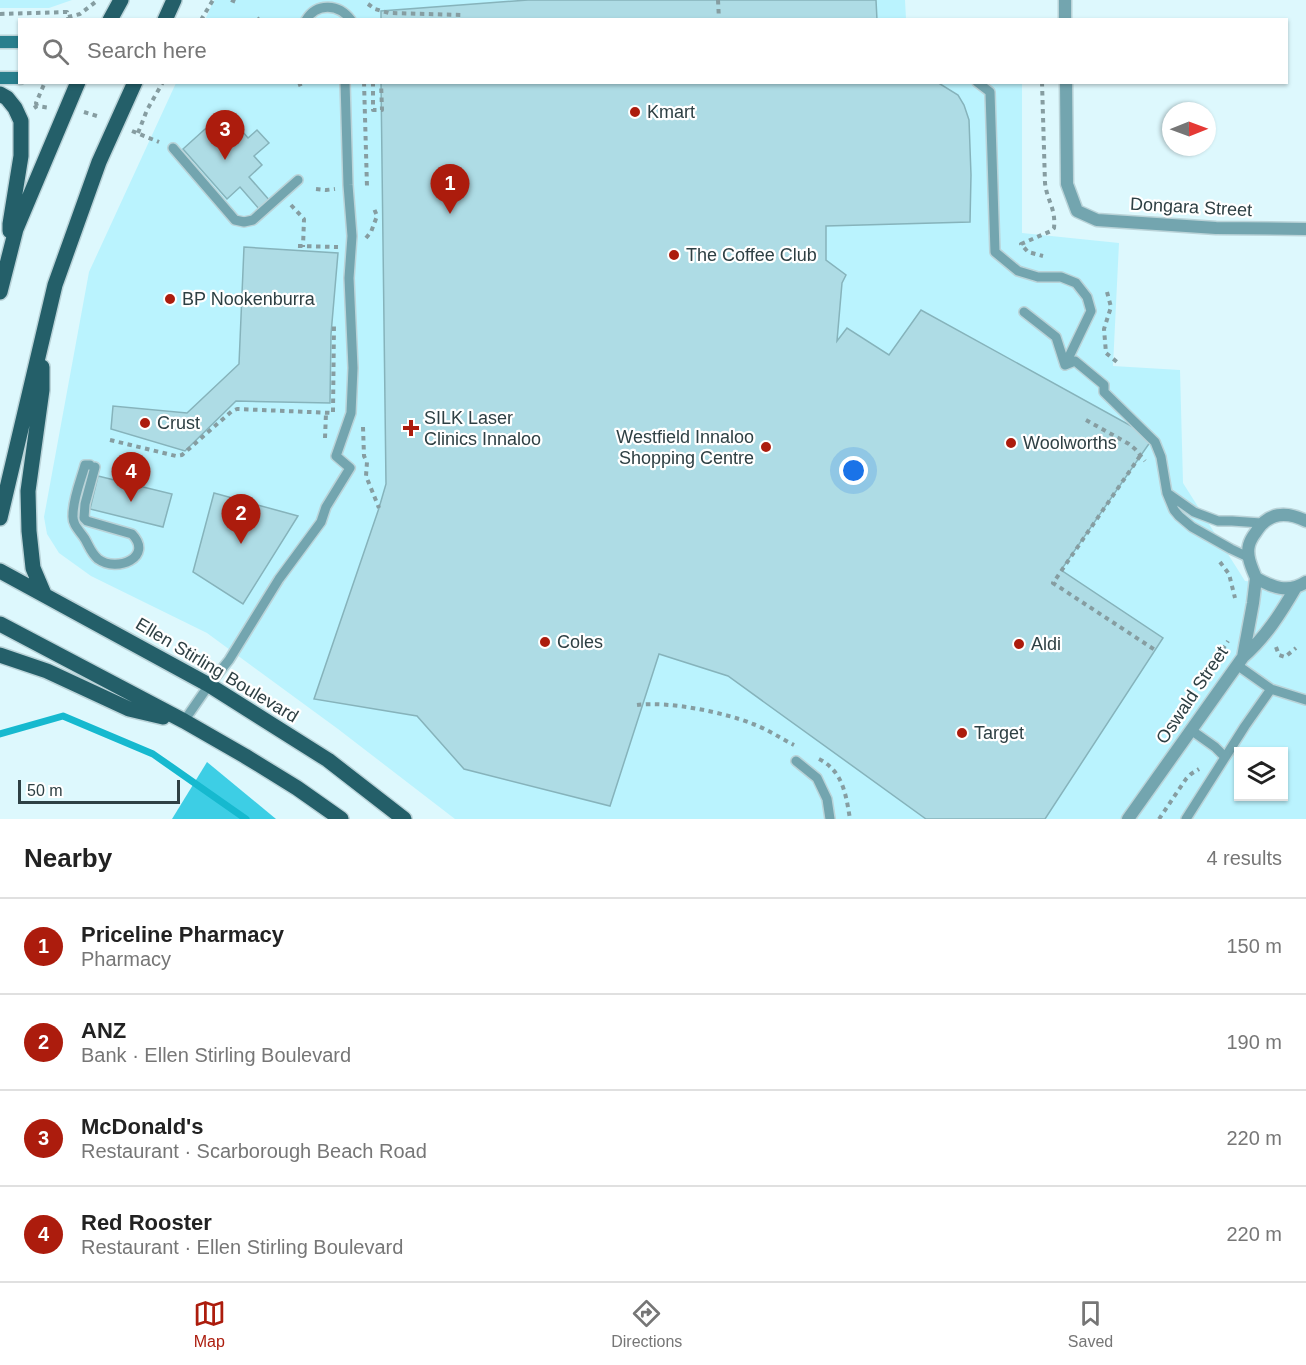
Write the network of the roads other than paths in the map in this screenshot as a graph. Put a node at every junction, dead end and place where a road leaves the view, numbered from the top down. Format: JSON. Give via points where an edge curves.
{"nodes":[{"id":1,"x":121,"y":0,"type":"edge"},
{"id":2,"x":174,"y":0,"type":"edge"},
{"id":3,"x":1065,"y":0,"type":"edge"},
{"id":4,"x":339,"y":4,"type":"edge"},
{"id":5,"x":112,"y":18,"type":"edge"},
{"id":6,"x":166,"y":18,"type":"edge"},
{"id":7,"x":308,"y":18,"type":"edge"},
{"id":8,"x":349,"y":18,"type":"edge"},
{"id":9,"x":1065,"y":18,"type":"edge"},
{"id":10,"x":0,"y":42,"type":"edge"},
{"id":11,"x":18,"y":42,"type":"edge"},
{"id":12,"x":0,"y":78,"type":"edge"},
{"id":13,"x":18,"y":78,"type":"edge"},
{"id":14,"x":77,"y":84,"type":"edge"},
{"id":15,"x":134,"y":84,"type":"edge"},
{"id":16,"x":345,"y":84,"type":"edge"},
{"id":17,"x":980,"y":84,"type":"edge"},
{"id":18,"x":1066,"y":84,"type":"edge"},
{"id":19,"x":0,"y":94,"type":"edge"},
{"id":20,"x":173,"y":148,"type":"dead end"},
{"id":21,"x":298,"y":180,"type":"dead end"},
{"id":22,"x":1306,"y":229,"type":"edge"},
{"id":23,"x":10,"y":249,"type":"junction"},
{"id":24,"x":0,"y":292,"type":"edge"},
{"id":25,"x":1024,"y":312,"type":"dead end"},
{"id":26,"x":42,"y":343,"type":"junction"},
{"id":27,"x":1065,"y":365,"type":"junction"},
{"id":28,"x":92,"y":466,"type":"joint"},
{"id":29,"x":1167,"y":493,"type":"junction"},
{"id":30,"x":0,"y":518,"type":"edge"},
{"id":31,"x":1306,"y":521,"type":"edge"},
{"id":32,"x":1261,"y":523,"type":"junction"},
{"id":33,"x":1248,"y":557,"type":"junction"},
{"id":34,"x":0,"y":571,"type":"edge"},
{"id":35,"x":1256,"y":578,"type":"junction"},
{"id":36,"x":1301,"y":585,"type":"edge"},
{"id":37,"x":44,"y":594,"type":"junction"},
{"id":38,"x":0,"y":624,"type":"edge"},
{"id":39,"x":0,"y":655,"type":"edge"},
{"id":40,"x":1240,"y":661,"type":"junction"},
{"id":41,"x":209,"y":685,"type":"junction"},
{"id":42,"x":1271,"y":689,"type":"junction"},
{"id":43,"x":1306,"y":700,"type":"edge"},
{"id":44,"x":184,"y":722,"type":"junction"},
{"id":45,"x":1191,"y":730,"type":"junction"},
{"id":46,"x":1225,"y":757,"type":"junction"},
{"id":47,"x":796,"y":761,"type":"dead end"},
{"id":48,"x":341,"y":819,"type":"edge"},
{"id":49,"x":404,"y":819,"type":"edge"},
{"id":50,"x":830,"y":819,"type":"edge"},
{"id":51,"x":1128,"y":819,"type":"edge"},
{"id":52,"x":1186,"y":819,"type":"edge"}],
"edges":[{"from":1,"to":5,"type":"main road"},
{"from":2,"to":6,"type":"main road"},
{"from":3,"to":9,"type":"street"},
{"from":4,"to":7,"type":"lane","via":[[313,11]]},
{"from":4,"to":8,"type":"lane"},
{"from":10,"to":11,"type":"main road"},
{"from":12,"to":13,"type":"main road"},
{"from":14,"to":23,"type":"main road"},
{"from":15,"to":26,"type":"main road","via":[[99,162],[55,285]]},
{"from":16,"to":41,"type":"lane","via":[[353,368],[351,412],[336,456],[350,468],[321,522]]},
{"from":17,"to":27,"type":"lane","via":[[990,92],[995,252],[1018,271],[1076,283],[1087,297],[1091,311]]},
{"from":18,"to":22,"type":"street","name":"Dongara Street","via":[[1067,184],[1077,211],[1097,220]]},
{"from":19,"to":23,"type":"main road","via":[[15,108],[21,121]]},
{"from":20,"to":21,"type":"lane","via":[[235,220],[253,220]]},
{"from":23,"to":24,"type":"main road"},
{"from":25,"to":27,"type":"lane","via":[[1056,338]]},
{"from":26,"to":30,"type":"main road"},
{"from":26,"to":37,"type":"main road","via":[[42,390],[28,491],[33,568]]},
{"from":27,"to":29,"type":"lane","via":[[1075,361],[1104,385],[1104,392],[1155,442]]},
{"from":28,"to":28,"type":"lane","via":[[85,465],[75,501],[74,525],[97,558],[124,564],[138,553],[136,538],[84,518]]},
{"from":29,"to":32,"type":"lane","via":[[1194,512],[1218,521]]},
{"from":29,"to":33,"type":"lane","via":[[1174,510],[1192,527]]},
{"from":31,"to":32,"type":"street","via":[[1284,514]]},
{"from":32,"to":33,"type":"street","via":[[1249,544]]},
{"from":33,"to":35,"type":"street"},
{"from":34,"to":37,"type":"main road","name":"Ellen Stirling Boulevard"},
{"from":35,"to":36,"type":"street","via":[[1279,589]]},
{"from":35,"to":40,"type":"street","name":"Oswald Street"},
{"from":36,"to":40,"type":"street"},
{"from":37,"to":41,"type":"main road","name":"Ellen Stirling Boulevard"},
{"from":38,"to":44,"type":"main road"},
{"from":39,"to":44,"type":"main road","via":[[47,671],[129,709]]},
{"from":40,"to":42,"type":"lane"},
{"from":40,"to":45,"type":"street","name":"Oswald Street"},
{"from":41,"to":44,"type":"lane"},
{"from":41,"to":49,"type":"main road","name":"Ellen Stirling Boulevard","via":[[328,760]]},
{"from":42,"to":43,"type":"lane"},
{"from":42,"to":46,"type":"lane"},
{"from":44,"to":48,"type":"main road","via":[[297,788]]},
{"from":45,"to":46,"type":"lane"},
{"from":45,"to":51,"type":"street","name":"Oswald Street"},
{"from":46,"to":52,"type":"lane"},
{"from":47,"to":50,"type":"lane","via":[[818,778]]}]}
